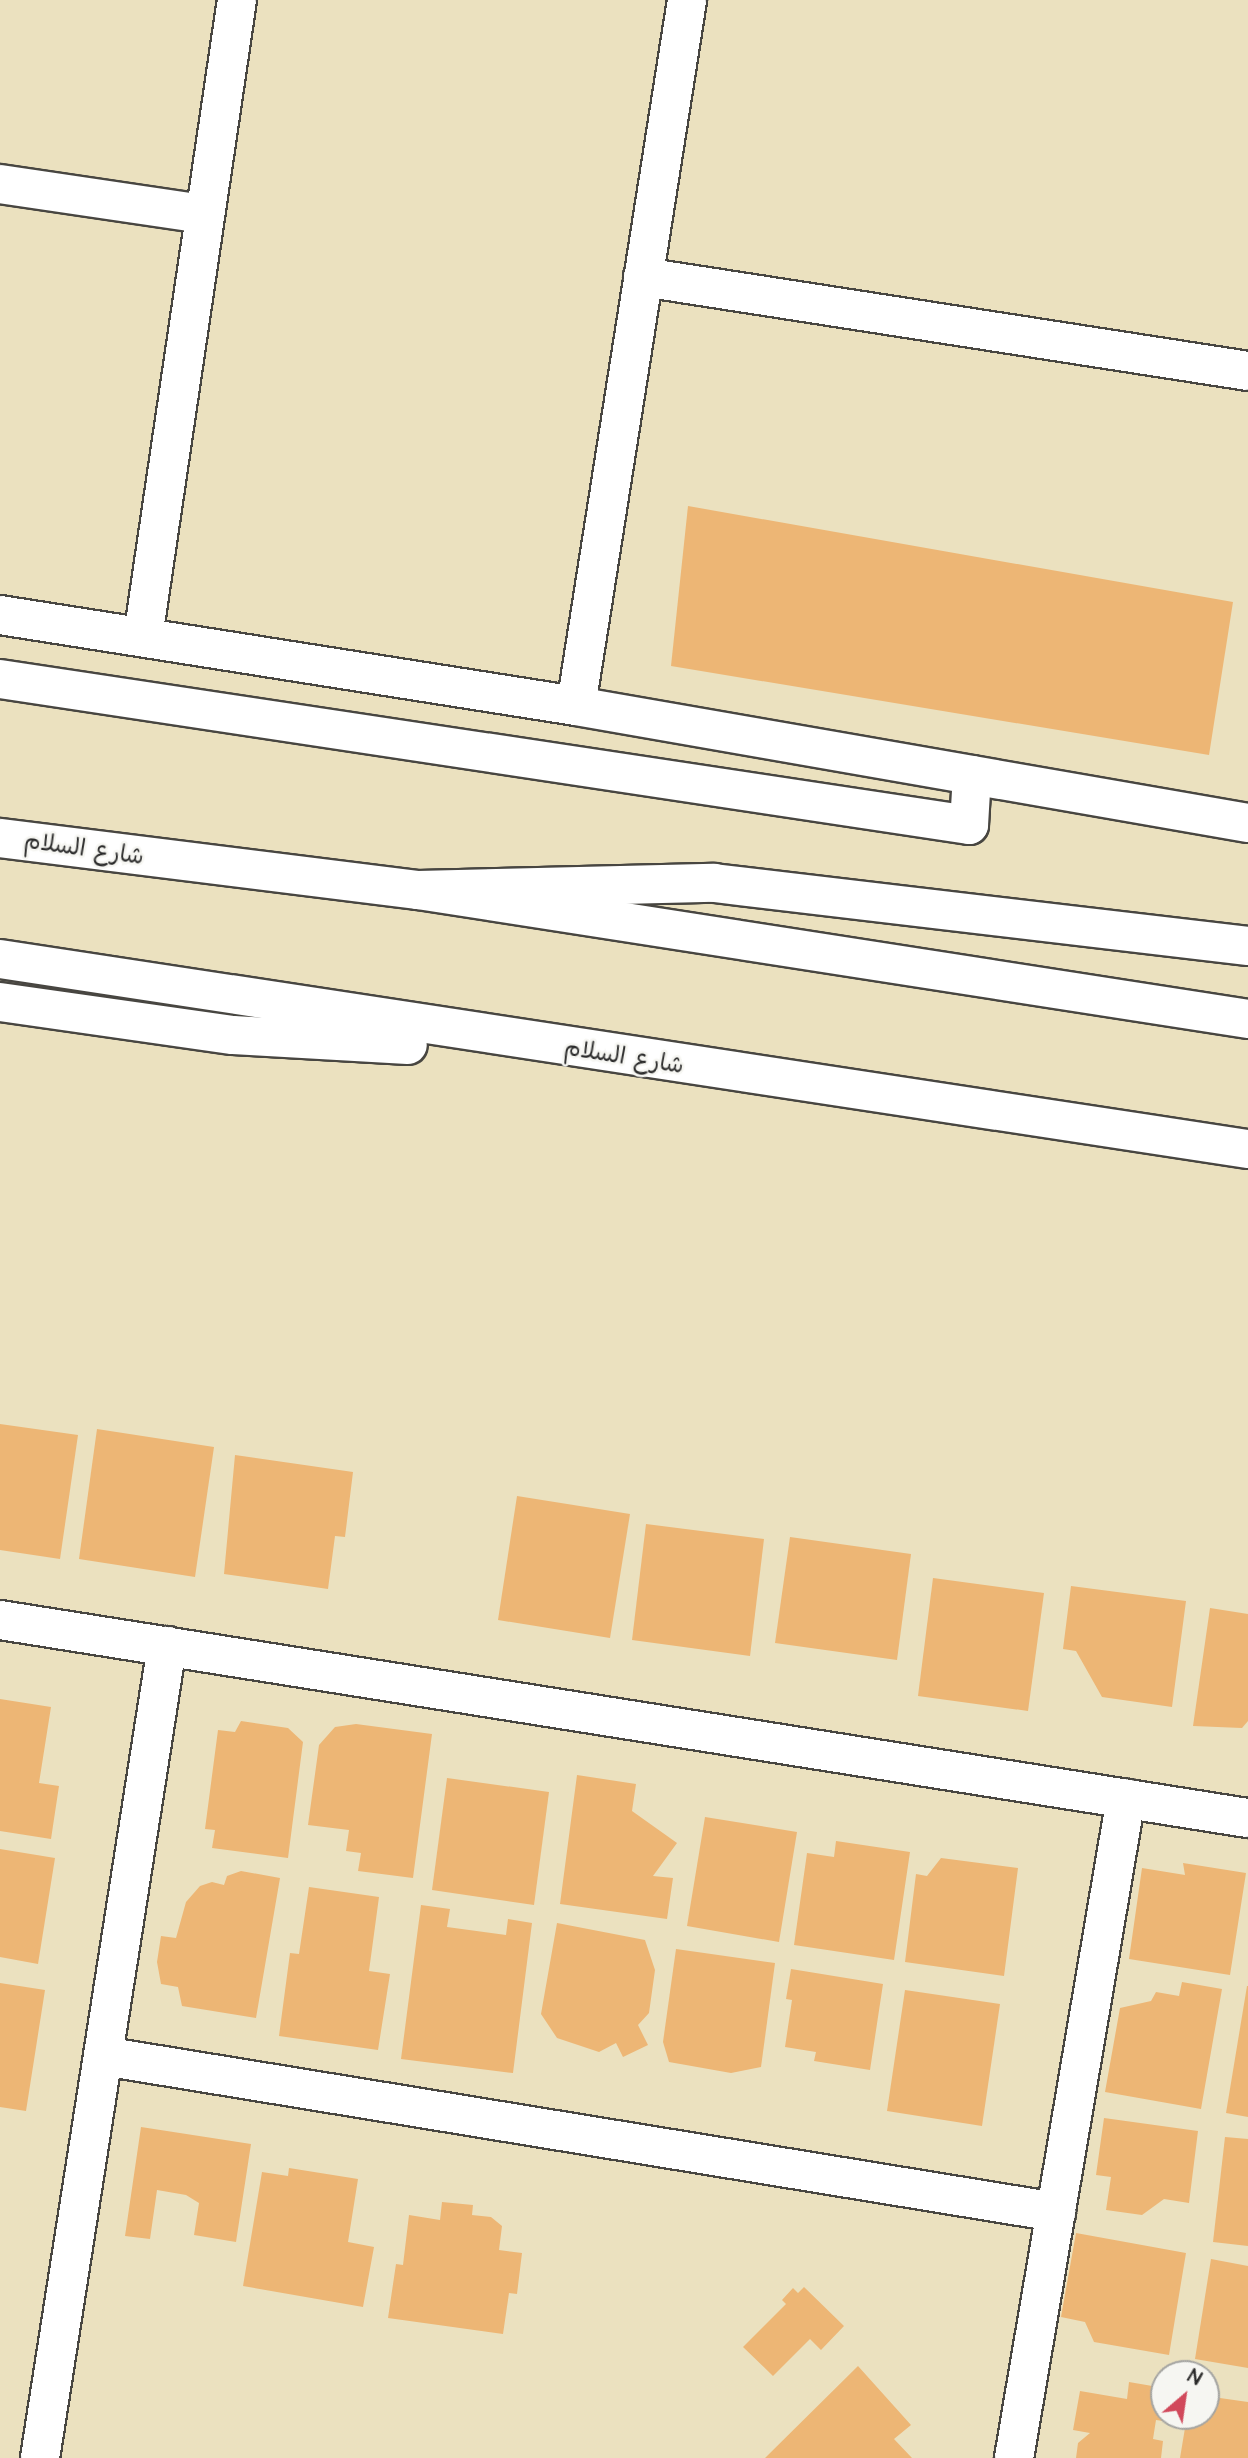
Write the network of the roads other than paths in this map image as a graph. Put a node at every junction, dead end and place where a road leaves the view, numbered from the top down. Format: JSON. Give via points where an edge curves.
{"nodes":[{"id":1,"x":237,"y":0,"type":"edge"},
{"id":2,"x":687,"y":0,"type":"edge"},
{"id":3,"x":0,"y":184,"type":"edge"},
{"id":4,"x":203,"y":214,"type":"junction"},
{"id":5,"x":643,"y":277,"type":"junction"},
{"id":6,"x":1248,"y":371,"type":"edge"},
{"id":7,"x":0,"y":615,"type":"edge"},
{"id":8,"x":143,"y":637,"type":"junction"},
{"id":9,"x":0,"y":679,"type":"edge"},
{"id":10,"x":576,"y":706,"type":"junction"},
{"id":11,"x":972,"y":775,"type":"junction"},
{"id":12,"x":1248,"y":823,"type":"edge"},
{"id":13,"x":0,"y":828,"type":"edge"},
{"id":14,"x":0,"y":838,"type":"edge"},
{"id":15,"x":59,"y":847,"type":"junction"},
{"id":16,"x":418,"y":890,"type":"junction"},
{"id":17,"x":1248,"y":946,"type":"edge"},
{"id":18,"x":0,"y":959,"type":"edge"},
{"id":19,"x":0,"y":1002,"type":"edge"},
{"id":20,"x":1248,"y":1019,"type":"edge"},
{"id":21,"x":631,"y":1058,"type":"junction"},
{"id":22,"x":1248,"y":1149,"type":"edge"},
{"id":23,"x":0,"y":1620,"type":"edge"},
{"id":24,"x":167,"y":1646,"type":"junction"},
{"id":25,"x":1126,"y":1798,"type":"junction"},
{"id":26,"x":1248,"y":1818,"type":"edge"},
{"id":27,"x":103,"y":2056,"type":"junction"},
{"id":28,"x":1056,"y":2211,"type":"junction"},
{"id":29,"x":40,"y":2458,"type":"edge"},
{"id":30,"x":1014,"y":2458,"type":"edge"}],
"edges":[{"from":1,"to":4,"type":"main road"},
{"from":2,"to":5,"type":"main road"},
{"from":3,"to":4,"type":"main road"},
{"from":4,"to":8,"type":"main road"},
{"from":5,"to":6,"type":"main road"},
{"from":5,"to":10,"type":"main road"},
{"from":7,"to":8,"type":"main road"},
{"from":8,"to":10,"type":"main road"},
{"from":9,"to":11,"type":"main road","via":[[969,825]]},
{"from":10,"to":11,"type":"main road"},
{"from":11,"to":12,"type":"main road"},
{"from":13,"to":15,"type":"main road"},
{"from":14,"to":15,"type":"main road","name":"شارع السلام"},
{"from":15,"to":16,"type":"main road","name":"شارع السلام"},
{"from":16,"to":17,"type":"main road","via":[[714,883]]},
{"from":16,"to":20,"type":"main road","name":"شارع السلام"},
{"from":18,"to":21,"type":"main road","name":"شارع السلام"},
{"from":19,"to":21,"type":"main road","via":[[233,1035]]},
{"from":21,"to":22,"type":"main road","name":"شارع السلام"},
{"from":23,"to":24,"type":"main road"},
{"from":24,"to":25,"type":"main road"},
{"from":24,"to":27,"type":"main road"},
{"from":25,"to":26,"type":"main road"},
{"from":25,"to":28,"type":"main road"},
{"from":27,"to":28,"type":"main road"},
{"from":27,"to":29,"type":"main road"},
{"from":28,"to":30,"type":"main road"}]}
